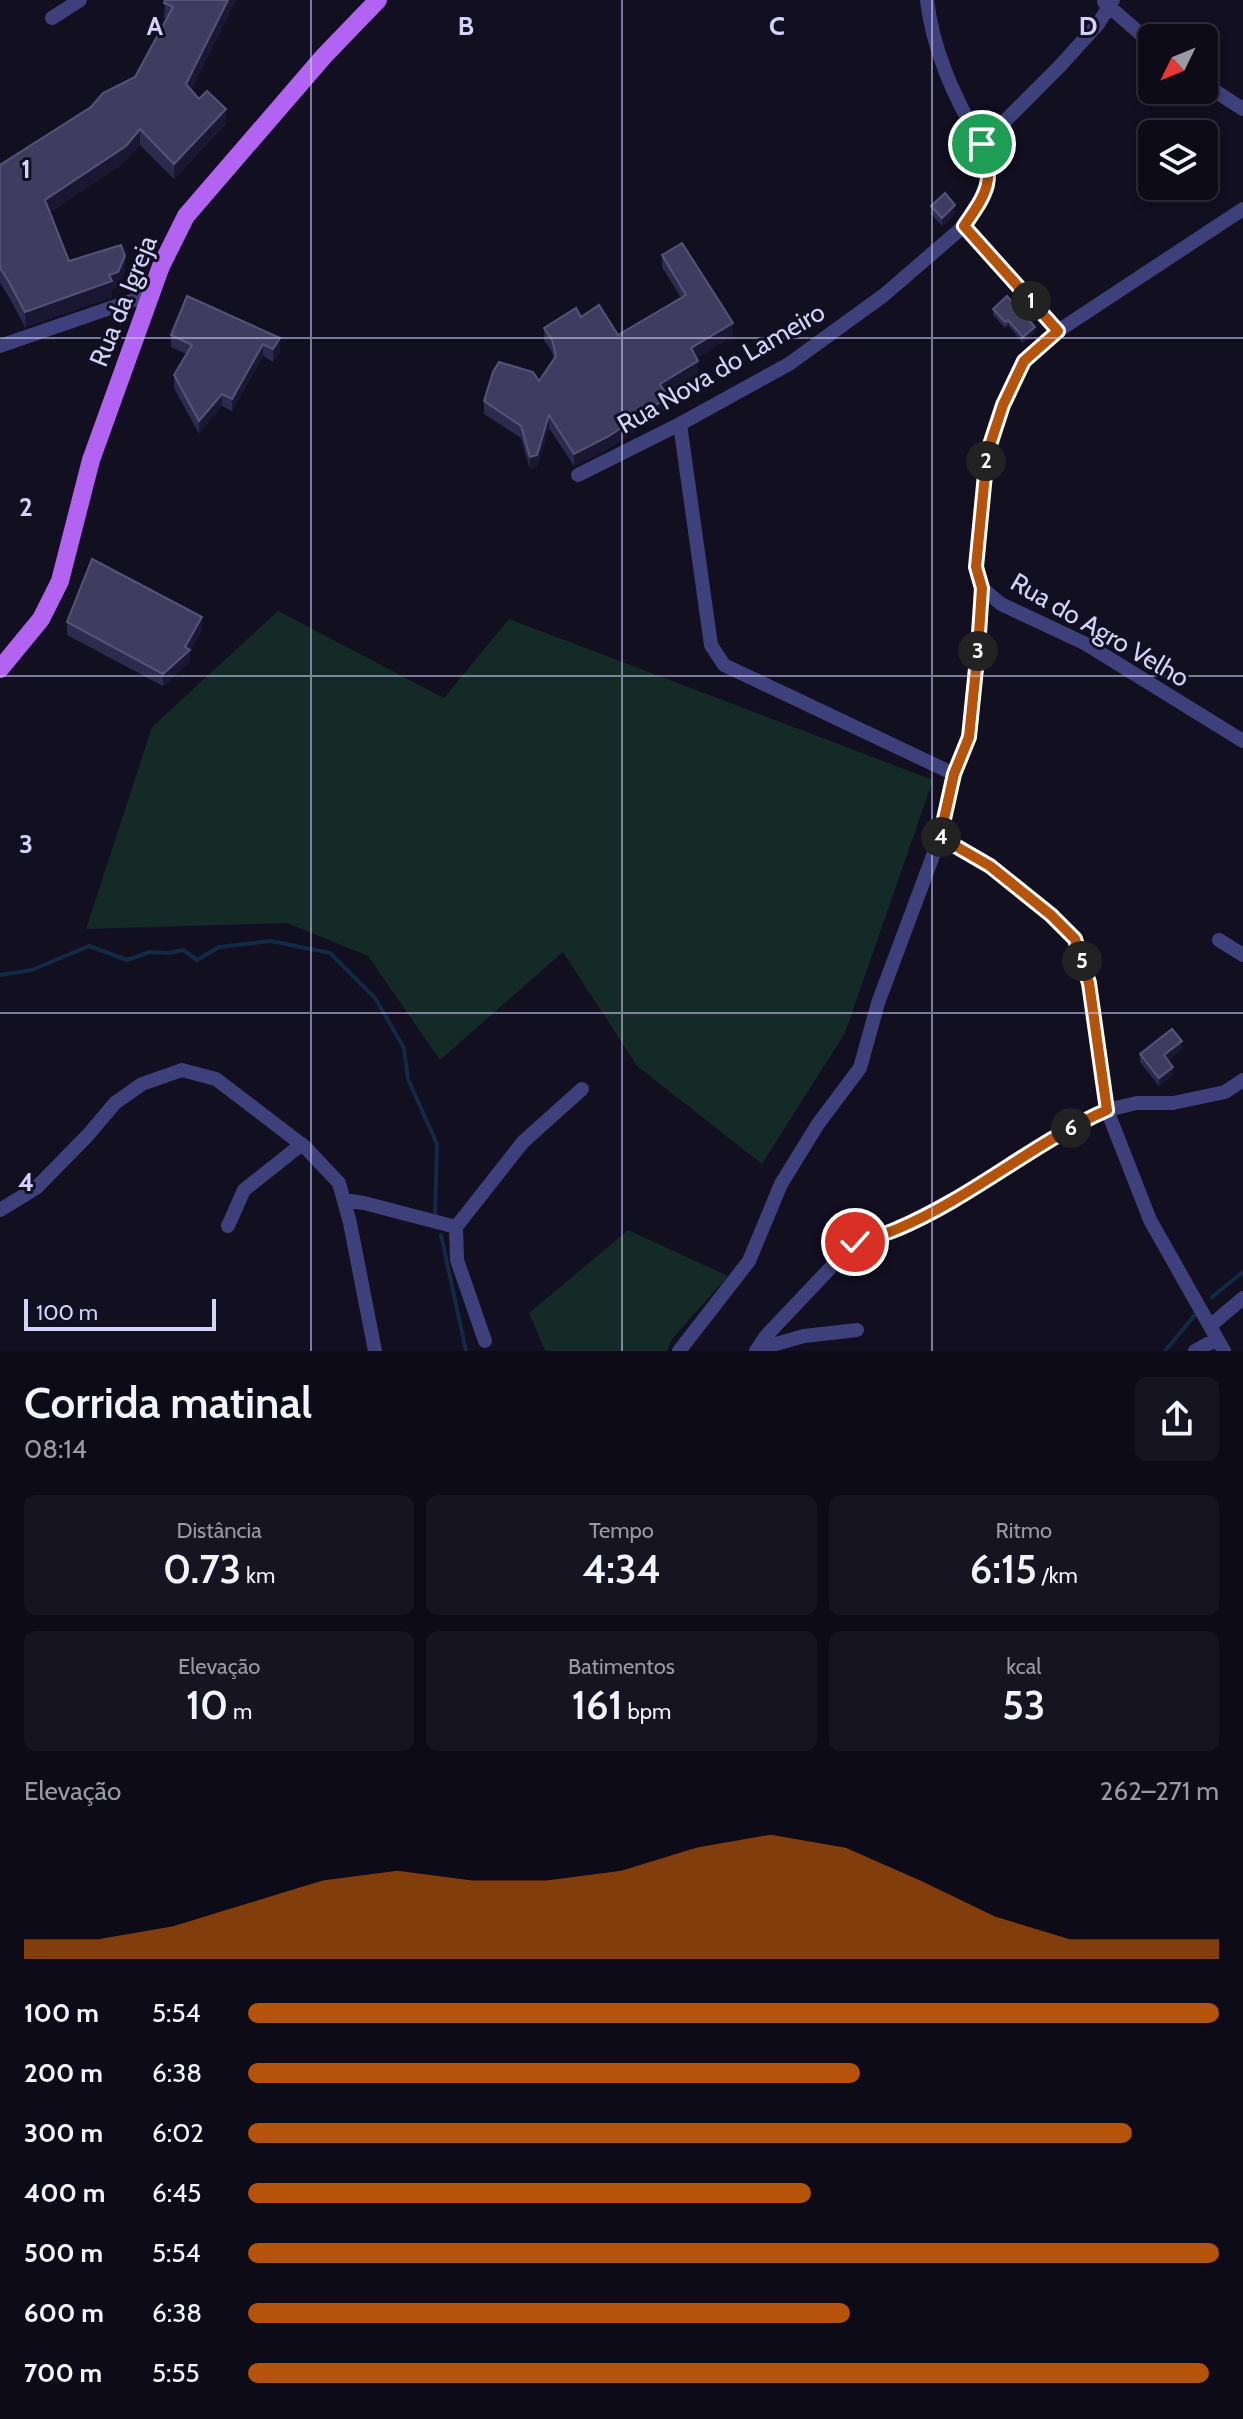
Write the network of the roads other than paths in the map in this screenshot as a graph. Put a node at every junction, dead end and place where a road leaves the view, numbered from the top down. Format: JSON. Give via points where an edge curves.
{"nodes":[{"id":1,"x":80,"y":0,"type":"edge"},
{"id":2,"x":378,"y":0,"type":"edge"},
{"id":3,"x":927,"y":0,"type":"edge"},
{"id":4,"x":1108,"y":2,"type":"edge"},
{"id":5,"x":52,"y":18,"type":"dead end"},
{"id":6,"x":1138,"y":31,"type":"edge"},
{"id":7,"x":1218,"y":93,"type":"edge"},
{"id":8,"x":1243,"y":109,"type":"edge"},
{"id":9,"x":982,"y":144,"type":"junction"},
{"id":10,"x":1243,"y":209,"type":"edge"},
{"id":11,"x":964,"y":226,"type":"junction"},
{"id":12,"x":151,"y":294,"type":"junction"},
{"id":13,"x":1058,"y":331,"type":"junction"},
{"id":14,"x":0,"y":346,"type":"edge"},
{"id":15,"x":680,"y":424,"type":"junction"},
{"id":16,"x":578,"y":475,"type":"dead end"},
{"id":17,"x":982,"y":588,"type":"junction"},
{"id":18,"x":0,"y":669,"type":"edge"},
{"id":19,"x":1243,"y":741,"type":"edge"},
{"id":20,"x":954,"y":774,"type":"junction"},
{"id":21,"x":940,"y":837,"type":"junction"},
{"id":22,"x":1219,"y":940,"type":"dead end"},
{"id":23,"x":1243,"y":955,"type":"edge"},
{"id":24,"x":1243,"y":1080,"type":"edge"},
{"id":25,"x":582,"y":1089,"type":"dead end"},
{"id":26,"x":1107,"y":1110,"type":"junction"},
{"id":27,"x":302,"y":1144,"type":"junction"},
{"id":28,"x":344,"y":1200,"type":"junction"},
{"id":29,"x":0,"y":1210,"type":"edge"},
{"id":30,"x":228,"y":1226,"type":"dead end"},
{"id":31,"x":456,"y":1227,"type":"junction"},
{"id":32,"x":1243,"y":1298,"type":"edge"},
{"id":33,"x":857,"y":1330,"type":"dead end"},
{"id":34,"x":1217,"y":1338,"type":"edge"},
{"id":35,"x":485,"y":1341,"type":"dead end"},
{"id":36,"x":757,"y":1350,"type":"edge"},
{"id":37,"x":375,"y":1351,"type":"edge"},
{"id":38,"x":679,"y":1351,"type":"edge"},
{"id":39,"x":1195,"y":1351,"type":"edge"}],
"edges":[{"from":1,"to":5,"type":"street"},
{"from":2,"to":12,"type":"main road","name":"Rua da Igreja","via":[[186,216]]},
{"from":3,"to":9,"type":"street","via":[[957,103]]},
{"from":4,"to":6,"type":"street"},
{"from":4,"to":9,"type":"street","via":[[1098,24]]},
{"from":7,"to":8,"type":"street"},
{"from":9,"to":11,"type":"street","name":"Rua Nova do Lameiro","via":[[988,186]]},
{"from":10,"to":13,"type":"street","name":"Rua do Agro Velho"},
{"from":11,"to":13,"type":"street"},
{"from":11,"to":15,"type":"street","name":"Rua Nova do Lameiro","via":[[847,324],[789,364]]},
{"from":12,"to":14,"type":"street"},
{"from":12,"to":18,"type":"main road","name":"Rua da Igreja","via":[[91,460],[60,581],[41,619]]},
{"from":13,"to":17,"type":"street","name":"Rua do Agro Velho","via":[[1024,361],[987,454],[976,567]]},
{"from":15,"to":16,"type":"street","name":"Rua Nova do Lameiro"},
{"from":15,"to":20,"type":"street","via":[[711,645],[724,665]]},
{"from":17,"to":19,"type":"street","name":"Rua do Agro Velho","via":[[1001,604],[1086,644]]},
{"from":17,"to":20,"type":"street","via":[[969,737]]},
{"from":20,"to":21,"type":"street"},
{"from":21,"to":26,"type":"street","via":[[990,866],[1075,939],[1089,983]]},
{"from":21,"to":38,"type":"street","via":[[878,1003],[860,1068],[781,1184],[749,1261]]},
{"from":22,"to":23,"type":"street"},
{"from":24,"to":26,"type":"street","via":[[1225,1092]]},
{"from":25,"to":31,"type":"street","via":[[523,1142]]},
{"from":26,"to":34,"type":"street","via":[[1150,1220]]},
{"from":26,"to":36,"type":"street","via":[[951,1201],[895,1230],[855,1242]]},
{"from":27,"to":28,"type":"street","via":[[339,1183]]},
{"from":27,"to":29,"type":"street","via":[[216,1079],[182,1070],[142,1084],[115,1103],[36,1188]]},
{"from":27,"to":30,"type":"street","via":[[244,1190]]},
{"from":28,"to":31,"type":"street"},
{"from":28,"to":37,"type":"street"},
{"from":31,"to":35,"type":"street","via":[[457,1260]]},
{"from":32,"to":34,"type":"street"},
{"from":33,"to":36,"type":"street","via":[[804,1336]]},
{"from":34,"to":39,"type":"street"}]}
